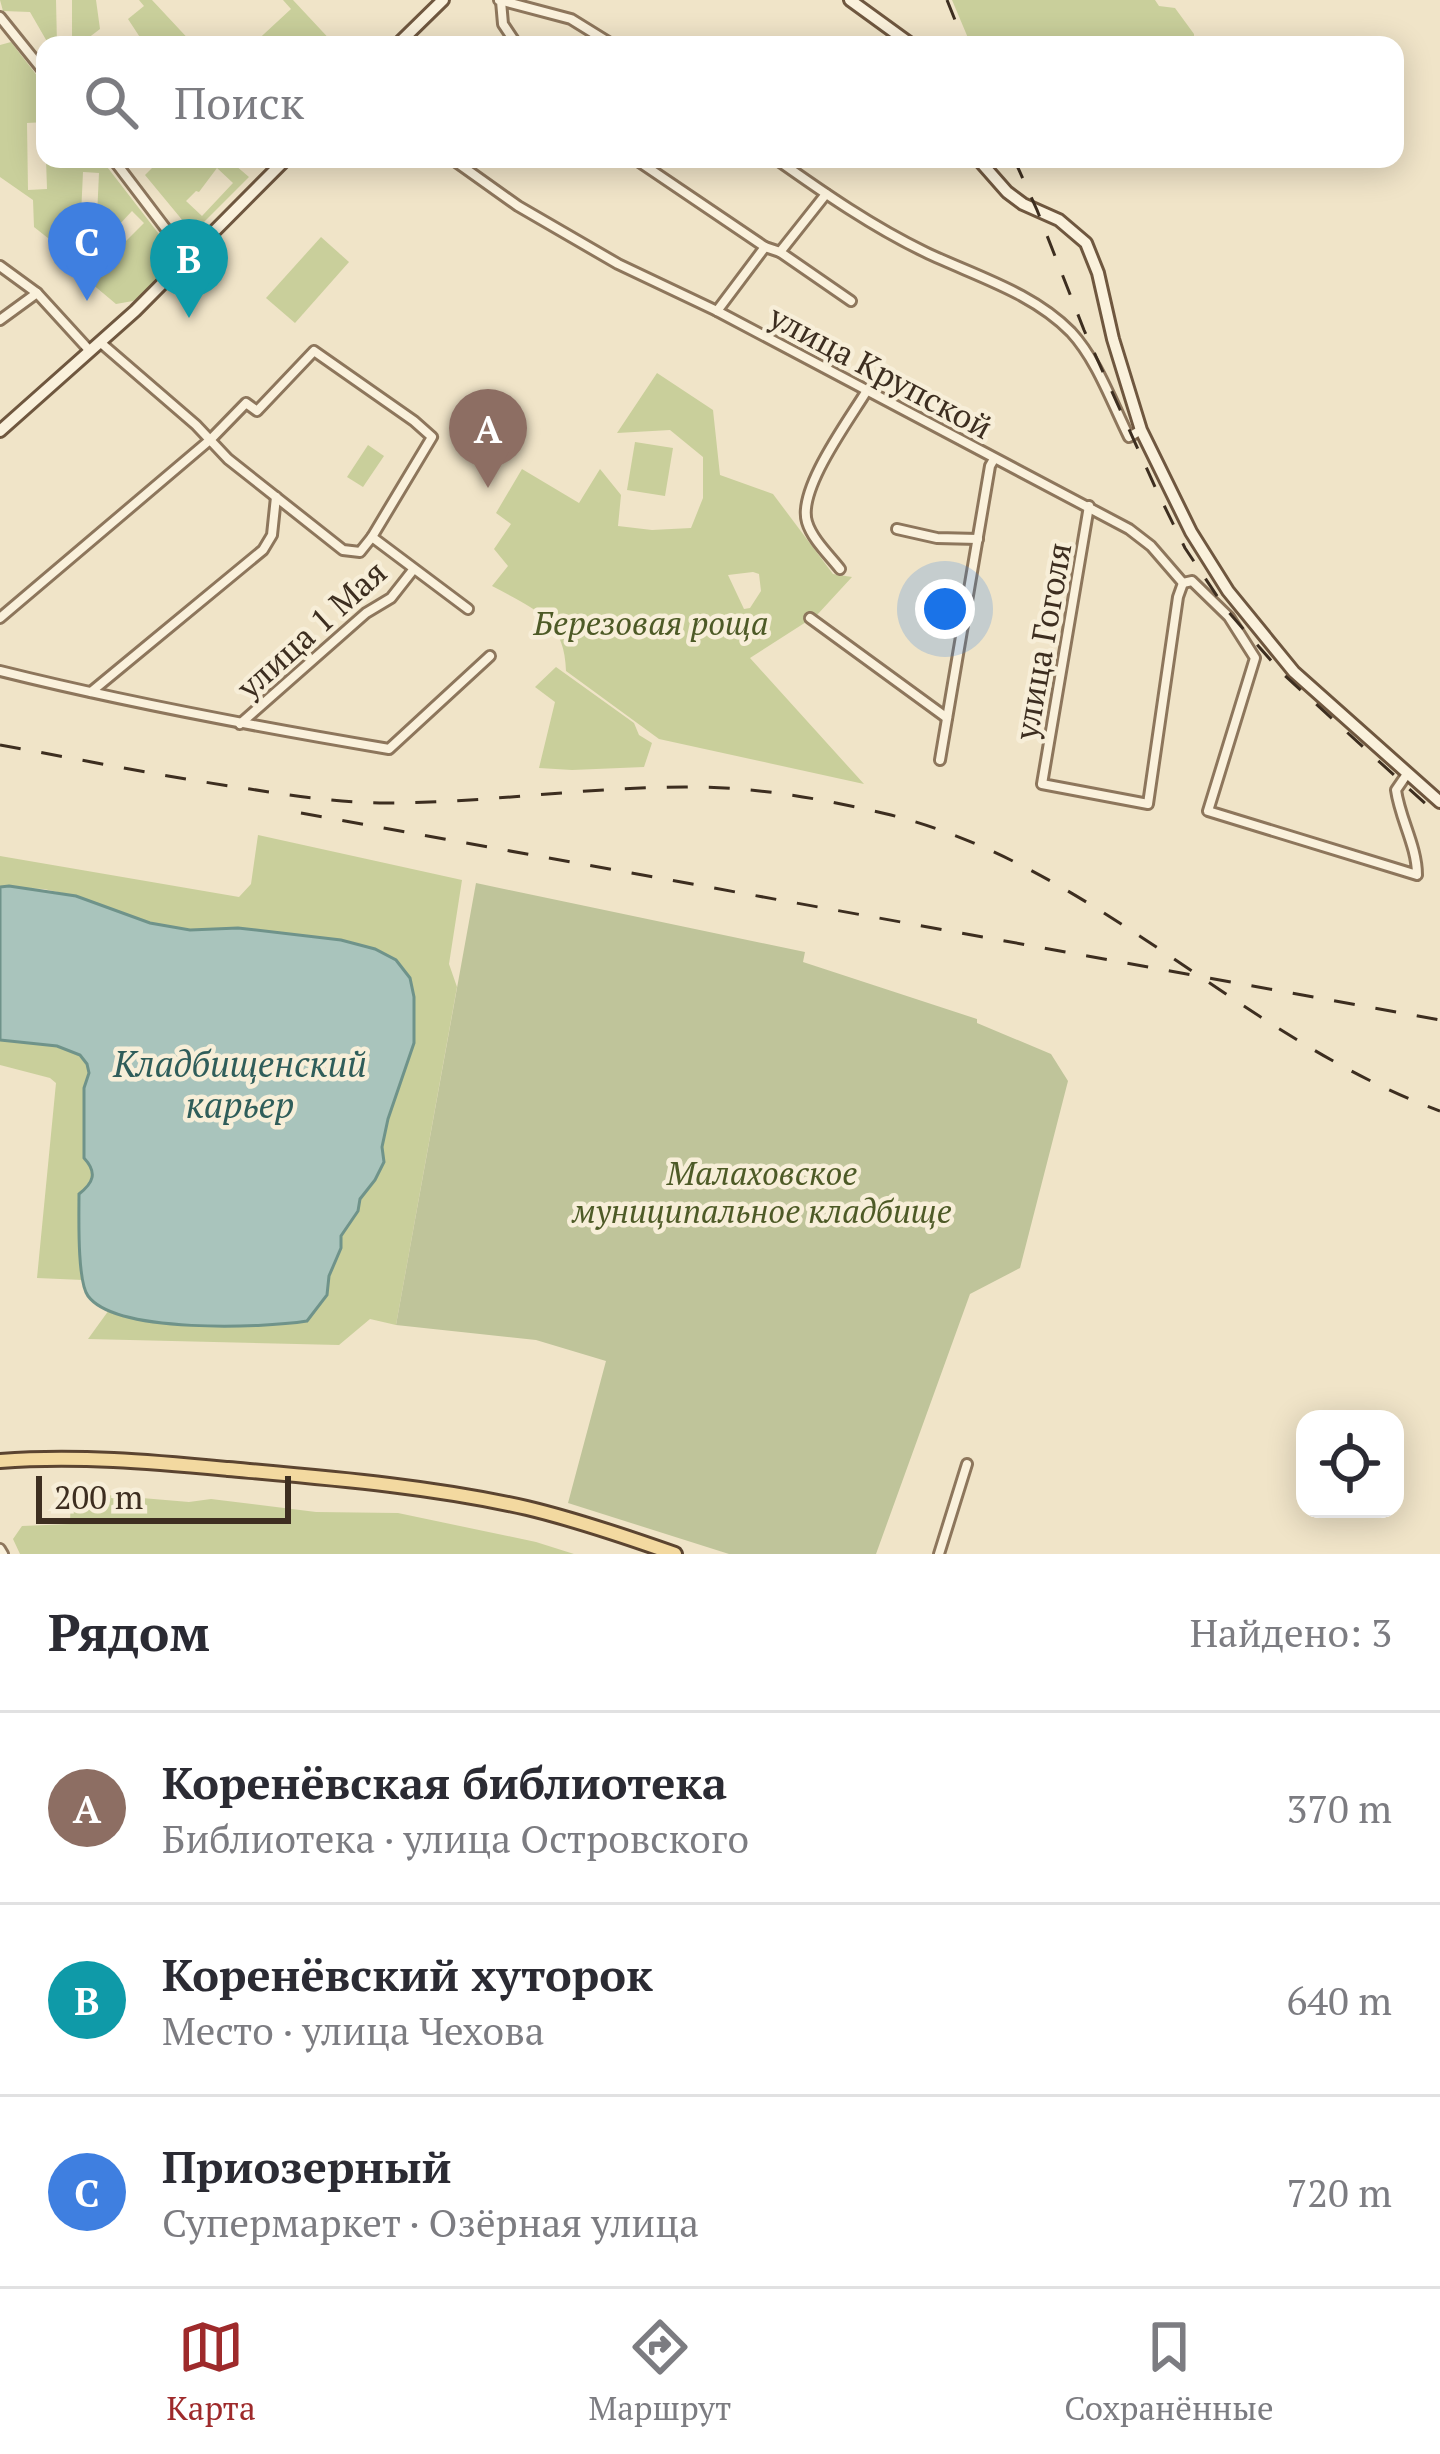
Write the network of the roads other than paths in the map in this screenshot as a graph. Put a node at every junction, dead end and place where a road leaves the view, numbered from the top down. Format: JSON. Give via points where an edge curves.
{"nodes":[{"id":1,"x":425,"y":0,"type":"edge"},
{"id":2,"x":442,"y":0,"type":"edge"},
{"id":3,"x":500,"y":0,"type":"edge"},
{"id":4,"x":850,"y":0,"type":"edge"},
{"id":5,"x":434,"y":11,"type":"junction"},
{"id":6,"x":0,"y":16,"type":"edge"},
{"id":7,"x":408,"y":36,"type":"edge"},
{"id":8,"x":511,"y":36,"type":"edge"},
{"id":9,"x":598,"y":36,"type":"edge"},
{"id":10,"x":900,"y":36,"type":"edge"},
{"id":11,"x":36,"y":62,"type":"edge"},
{"id":12,"x":120,"y":168,"type":"edge"},
{"id":13,"x":277,"y":168,"type":"edge"},
{"id":14,"x":465,"y":168,"type":"edge"},
{"id":15,"x":648,"y":168,"type":"edge"},
{"id":16,"x":789,"y":168,"type":"edge"},
{"id":17,"x":986,"y":168,"type":"edge"},
{"id":18,"x":826,"y":194,"type":"junction"},
{"id":19,"x":765,"y":247,"type":"junction"},
{"id":20,"x":780,"y":252,"type":"junction"},
{"id":21,"x":188,"y":258,"type":"junction"},
{"id":22,"x":0,"y":266,"type":"edge"},
{"id":23,"x":37,"y":293,"type":"junction"},
{"id":24,"x":851,"y":301,"type":"dead end"},
{"id":25,"x":717,"y":311,"type":"junction"},
{"id":26,"x":0,"y":320,"type":"edge"},
{"id":27,"x":96,"y":348,"type":"junction"},
{"id":28,"x":866,"y":392,"type":"junction"},
{"id":29,"x":1141,"y":430,"type":"junction"},
{"id":30,"x":0,"y":431,"type":"edge"},
{"id":31,"x":211,"y":439,"type":"junction"},
{"id":32,"x":994,"y":458,"type":"junction"},
{"id":33,"x":276,"y":495,"type":"junction"},
{"id":34,"x":1089,"y":506,"type":"junction"},
{"id":35,"x":897,"y":529,"type":"dead end"},
{"id":36,"x":371,"y":538,"type":"junction"},
{"id":37,"x":978,"y":539,"type":"junction"},
{"id":38,"x":840,"y":569,"type":"dead end"},
{"id":39,"x":413,"y":570,"type":"junction"},
{"id":40,"x":1183,"y":583,"type":"junction"},
{"id":41,"x":468,"y":610,"type":"dead end"},
{"id":42,"x":0,"y":618,"type":"edge"},
{"id":43,"x":810,"y":618,"type":"dead end"},
{"id":44,"x":490,"y":656,"type":"dead end"},
{"id":45,"x":0,"y":670,"type":"edge"},
{"id":46,"x":90,"y":694,"type":"junction"},
{"id":47,"x":947,"y":718,"type":"junction"},
{"id":48,"x":240,"y":724,"type":"junction"},
{"id":49,"x":940,"y":760,"type":"dead end"},
{"id":50,"x":1407,"y":774,"type":"junction"},
{"id":51,"x":1440,"y":802,"type":"edge"},
{"id":52,"x":0,"y":1461,"type":"edge"},
{"id":53,"x":968,"y":1464,"type":"dead end"},
{"id":54,"x":675,"y":1554,"type":"edge"},
{"id":55,"x":939,"y":1554,"type":"edge"}],
"edges":[{"from":1,"to":5,"type":"street"},
{"from":2,"to":5,"type":"main road"},
{"from":3,"to":8,"type":"street"},
{"from":3,"to":9,"type":"street"},
{"from":4,"to":10,"type":"main road"},
{"from":5,"to":7,"type":"main road"},
{"from":6,"to":11,"type":"street"},
{"from":12,"to":21,"type":"street"},
{"from":13,"to":21,"type":"main road"},
{"from":14,"to":25,"type":"street","name":"улица Крупской","via":[[538,218]]},
{"from":15,"to":19,"type":"street"},
{"from":16,"to":18,"type":"street"},
{"from":17,"to":29,"type":"main road","via":[[1007,192],[1086,243]]},
{"from":18,"to":20,"type":"street"},
{"from":18,"to":29,"type":"street","via":[[1040,307],[1081,344],[1129,437]]},
{"from":19,"to":20,"type":"street"},
{"from":19,"to":25,"type":"street"},
{"from":20,"to":24,"type":"street"},
{"from":21,"to":27,"type":"main road"},
{"from":22,"to":23,"type":"street"},
{"from":23,"to":26,"type":"street"},
{"from":23,"to":27,"type":"street"},
{"from":25,"to":28,"type":"street","name":"улица Крупской"},
{"from":27,"to":30,"type":"main road"},
{"from":27,"to":31,"type":"street"},
{"from":28,"to":32,"type":"street","name":"улица Крупской"},
{"from":28,"to":38,"type":"street","via":[[804,508],[808,527]]},
{"from":29,"to":50,"type":"main road","via":[[1228,591],[1294,672]]},
{"from":31,"to":33,"type":"street"},
{"from":31,"to":36,"type":"street","via":[[246,403],[257,411],[314,351],[432,437]]},
{"from":31,"to":42,"type":"street"},
{"from":32,"to":34,"type":"street","name":"улица Крупской"},
{"from":32,"to":37,"type":"street"},
{"from":33,"to":36,"type":"street","via":[[343,550],[359,552]]},
{"from":33,"to":46,"type":"street","via":[[263,550]]},
{"from":34,"to":40,"type":"street","name":"улица Крупской","via":[[1150,545]]},
{"from":34,"to":40,"type":"street","name":"улица Гоголя","via":[[1042,784],[1148,804]]},
{"from":35,"to":37,"type":"street"},
{"from":36,"to":39,"type":"street"},
{"from":37,"to":47,"type":"street"},
{"from":39,"to":41,"type":"street"},
{"from":39,"to":48,"type":"street","name":"улица 1 Мая","via":[[391,598]]},
{"from":40,"to":50,"type":"street","name":"улица Крупской","via":[[1192,581],[1229,617],[1255,658],[1208,811],[1417,875],[1396,790]]},
{"from":43,"to":47,"type":"street"},
{"from":44,"to":48,"type":"street","via":[[388,749]]},
{"from":45,"to":46,"type":"street"},
{"from":46,"to":48,"type":"street"},
{"from":47,"to":49,"type":"street"},
{"from":50,"to":51,"type":"main road"},
{"from":52,"to":54,"type":"main road","via":[[108,1459],[442,1492]]},
{"from":53,"to":55,"type":"street"}]}
